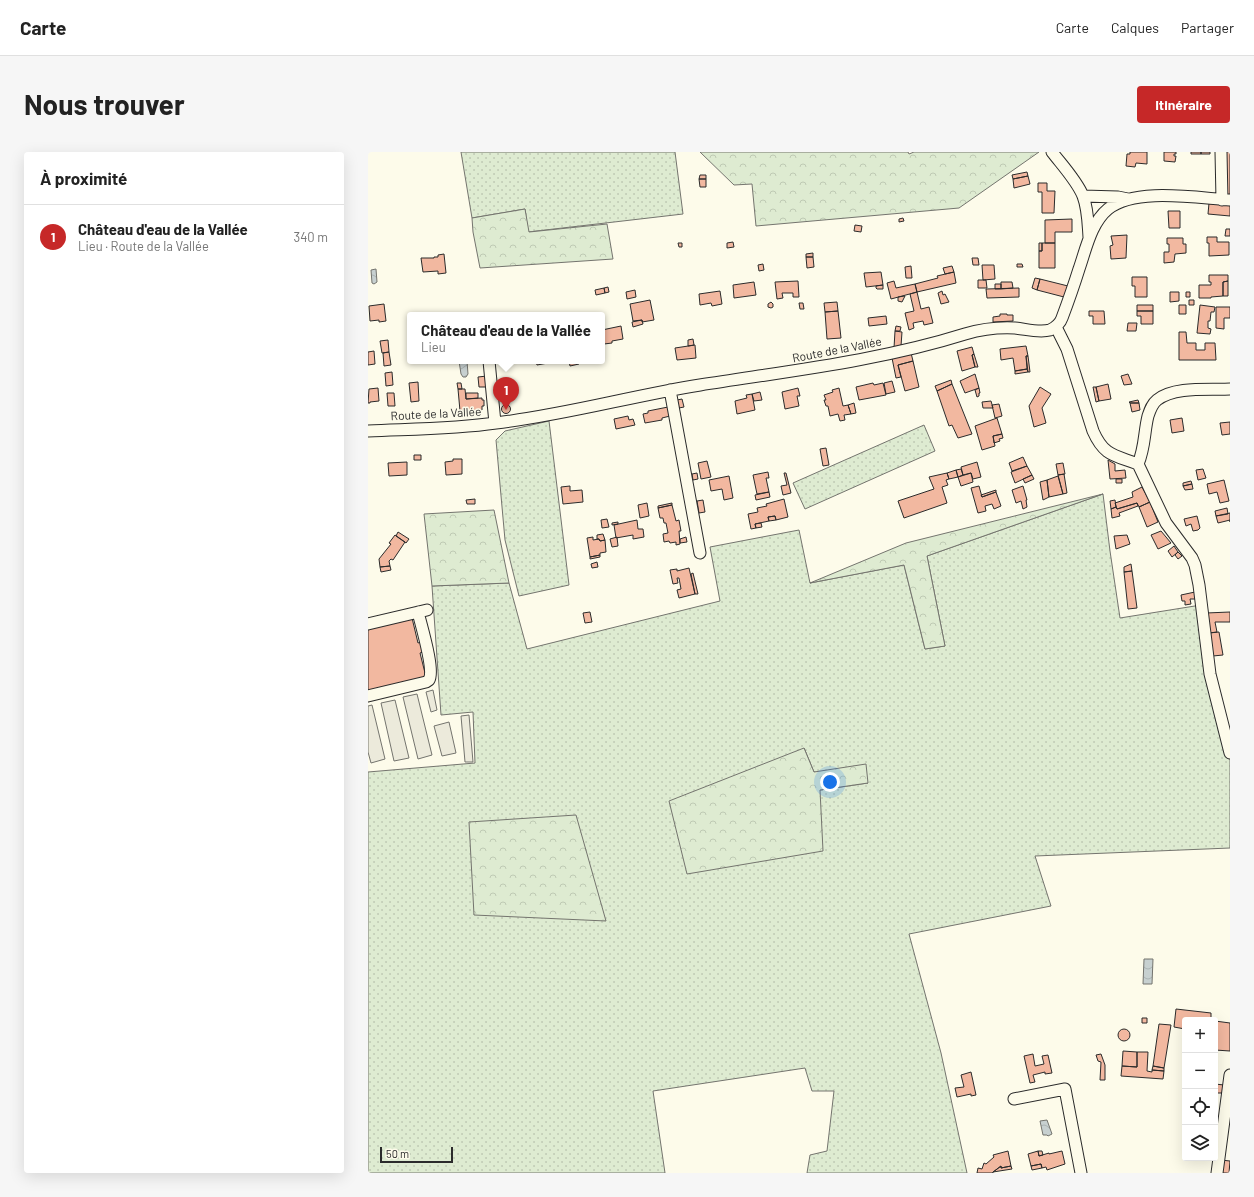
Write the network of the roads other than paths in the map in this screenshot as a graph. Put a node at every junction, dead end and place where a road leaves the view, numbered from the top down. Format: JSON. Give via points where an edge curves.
{"nodes":[{"id":1,"x":1052,"y":152,"type":"edge"},
{"id":2,"x":1221,"y":152,"type":"edge"},
{"id":3,"x":1083,"y":196,"type":"junction"},
{"id":4,"x":1128,"y":199,"type":"junction"},
{"id":5,"x":1226,"y":200,"type":"edge"},
{"id":6,"x":1089,"y":240,"type":"junction"},
{"id":7,"x":1056,"y":327,"type":"junction"},
{"id":8,"x":489,"y":364,"type":"edge"},
{"id":9,"x":1230,"y":389,"type":"edge"},
{"id":10,"x":670,"y":390,"type":"junction"},
{"id":11,"x":495,"y":424,"type":"junction"},
{"id":12,"x":368,"y":431,"type":"edge"},
{"id":13,"x":1138,"y":464,"type":"junction"},
{"id":14,"x":700,"y":553,"type":"dead end"},
{"id":15,"x":368,"y":624,"type":"edge"},
{"id":16,"x":368,"y":696,"type":"edge"},
{"id":17,"x":1230,"y":753,"type":"edge"},
{"id":18,"x":1230,"y":1075,"type":"edge"},
{"id":19,"x":1014,"y":1099,"type":"dead end"},
{"id":20,"x":1082,"y":1173,"type":"edge"},
{"id":21,"x":1217,"y":1173,"type":"edge"}],
"edges":[{"from":1,"to":3,"type":"street"},
{"from":2,"to":5,"type":"street"},
{"from":3,"to":4,"type":"street"},
{"from":3,"to":6,"type":"street"},
{"from":4,"to":5,"type":"street","via":[[1165,196]]},
{"from":4,"to":6,"type":"street","via":[[1108,209]]},
{"from":6,"to":7,"type":"street","via":[[1062,318]]},
{"from":7,"to":10,"type":"street","name":"Route de la Vallée","via":[[1042,331],[987,328],[942,342],[809,369]]},
{"from":7,"to":13,"type":"street","via":[[1067,348],[1098,442],[1110,454]]},
{"from":8,"to":11,"type":"street"},
{"from":9,"to":13,"type":"street","via":[[1174,392],[1156,400],[1148,416]]},
{"from":10,"to":11,"type":"street","name":"Route de la Vallée"},
{"from":10,"to":14,"type":"street"},
{"from":11,"to":12,"type":"street","name":"Route de la Vallée"},
{"from":13,"to":17,"type":"street","via":[[1166,523],[1195,565],[1210,674]]},
{"from":15,"to":16,"type":"street","via":[[423,611],[431,673],[430,680],[426,682]]},
{"from":18,"to":21,"type":"street"},
{"from":19,"to":20,"type":"street","via":[[1065,1089]]}]}
